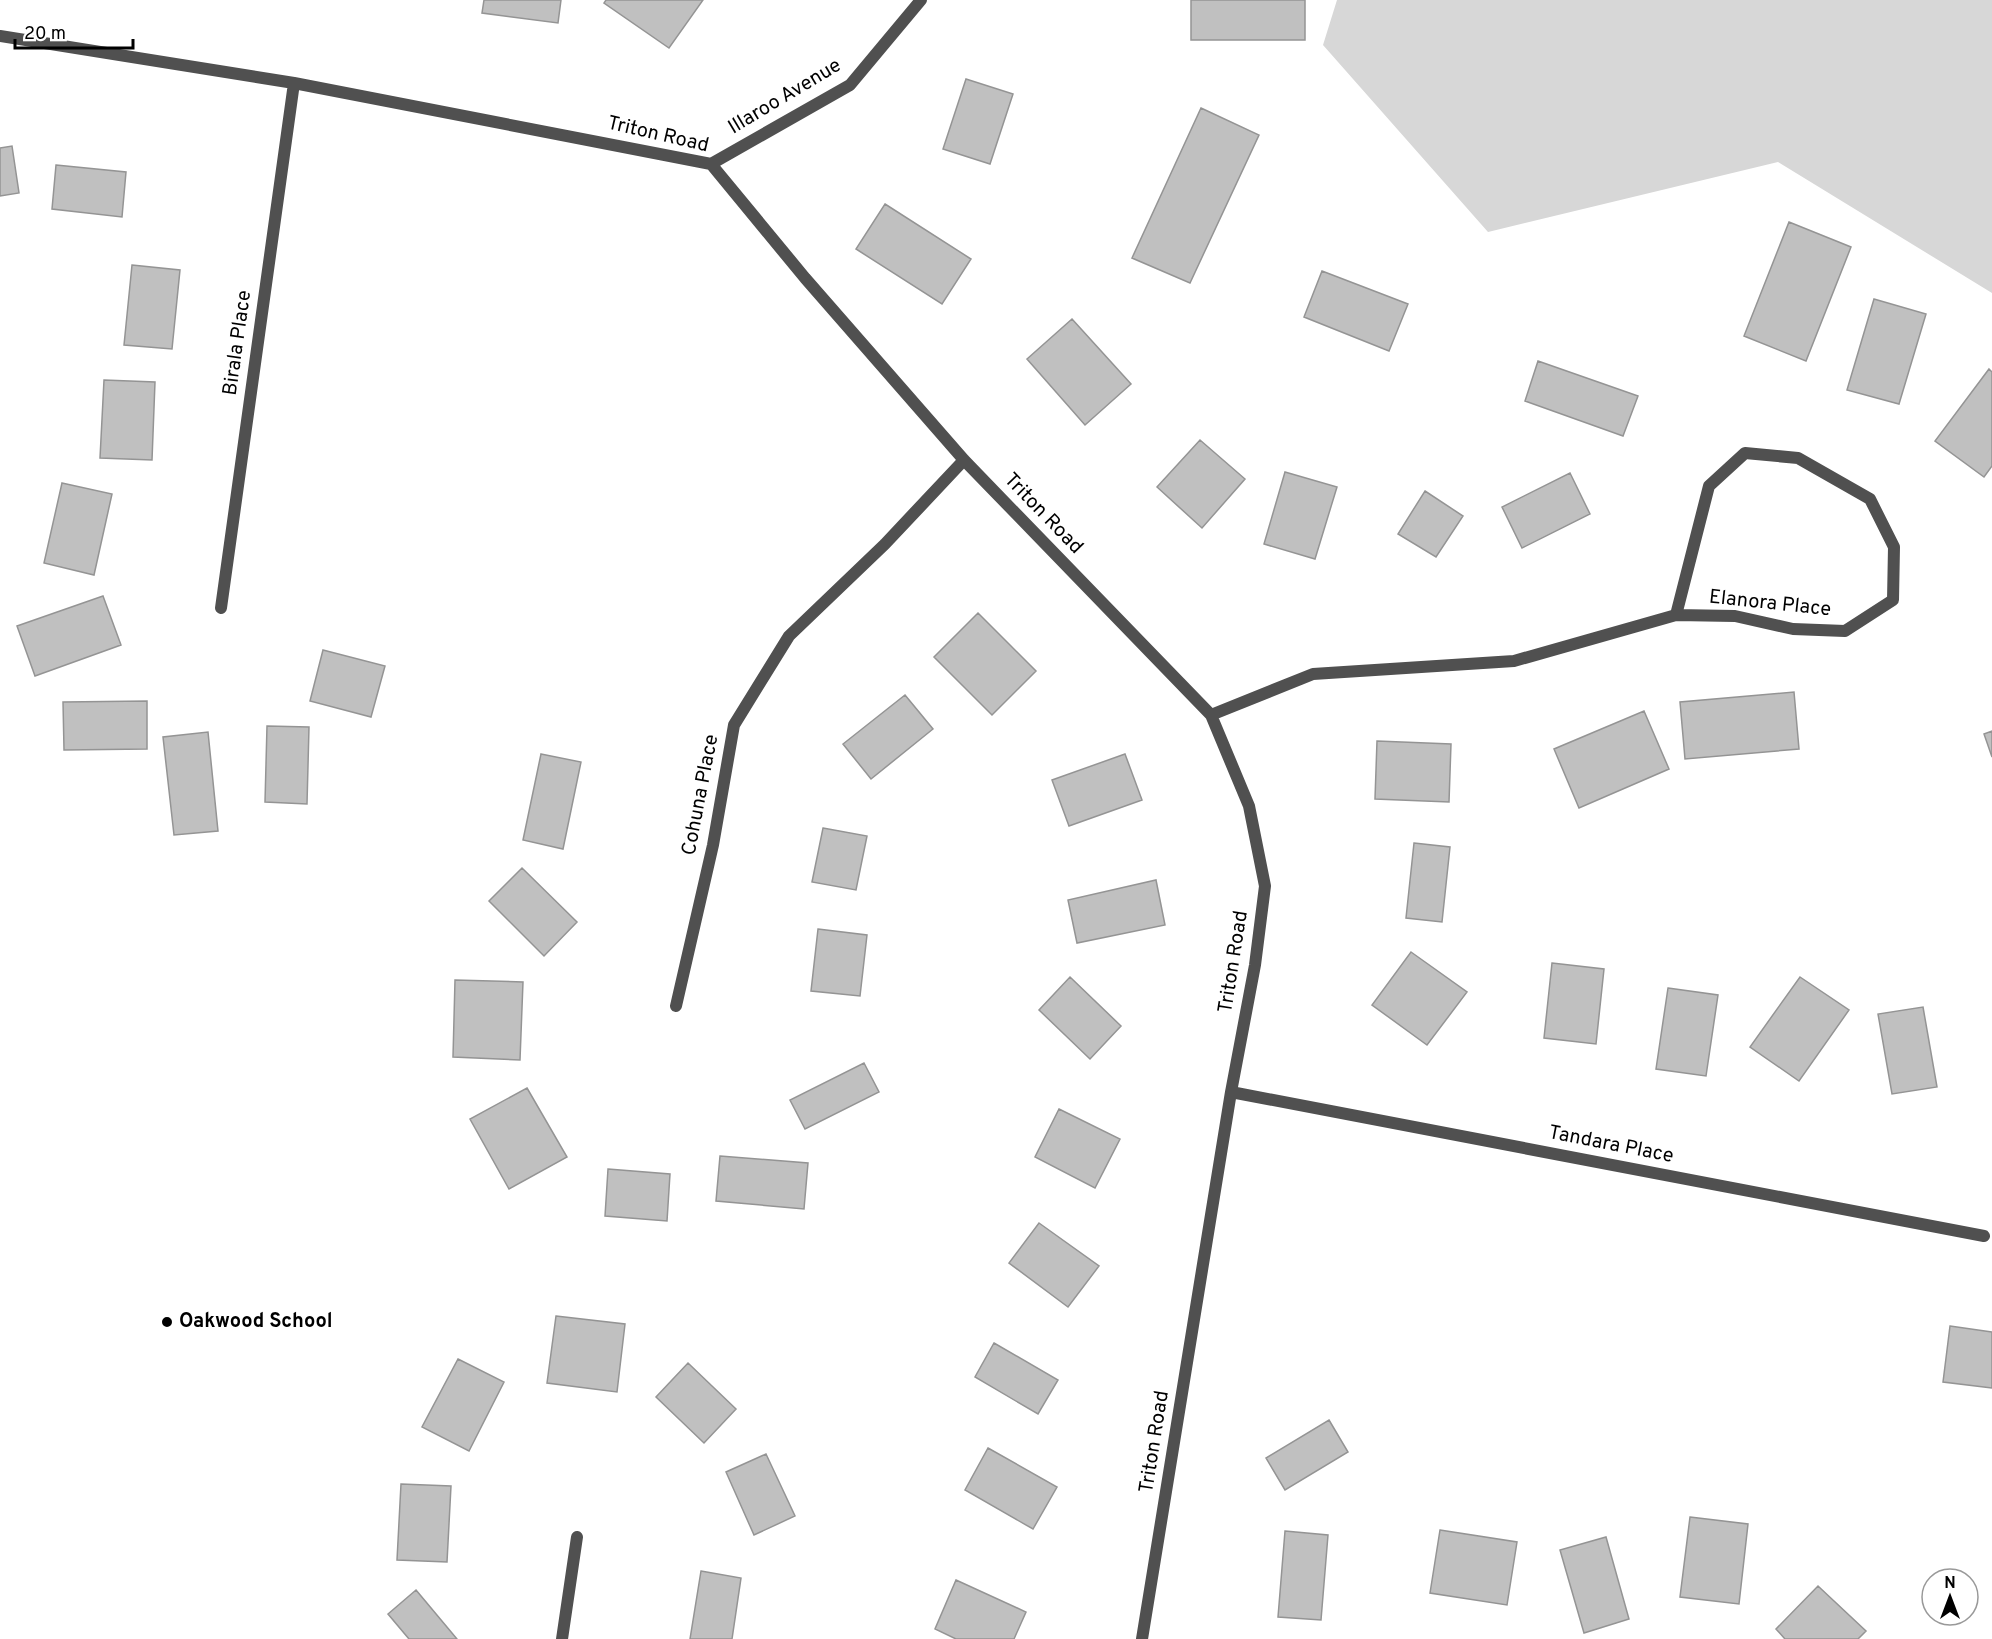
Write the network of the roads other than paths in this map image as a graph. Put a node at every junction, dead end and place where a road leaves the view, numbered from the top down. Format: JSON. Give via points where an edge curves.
{"nodes":[{"id":1,"x":921,"y":0,"type":"edge"},
{"id":2,"x":0,"y":36,"type":"edge"},
{"id":3,"x":294,"y":82,"type":"junction"},
{"id":4,"x":711,"y":164,"type":"junction"},
{"id":5,"x":964,"y":460,"type":"junction"},
{"id":6,"x":221,"y":608,"type":"dead end"},
{"id":7,"x":1676,"y":615,"type":"junction"},
{"id":8,"x":1211,"y":715,"type":"junction"},
{"id":9,"x":676,"y":1006,"type":"dead end"},
{"id":10,"x":1231,"y":1092,"type":"junction"},
{"id":11,"x":1984,"y":1236,"type":"dead end"},
{"id":12,"x":577,"y":1537,"type":"dead end"},
{"id":13,"x":562,"y":1639,"type":"edge"},
{"id":14,"x":1142,"y":1639,"type":"edge"}],
"edges":[{"from":1,"to":4,"type":"street","name":"Illaroo Avenue","via":[[850,85]]},
{"from":2,"to":3,"type":"street","name":"Triton Road"},
{"from":3,"to":4,"type":"street","name":"Triton Road"},
{"from":3,"to":6,"type":"street","name":"Birala Place"},
{"from":4,"to":5,"type":"street","name":"Triton Road"},
{"from":5,"to":8,"type":"street","name":"Triton Road"},
{"from":5,"to":9,"type":"street","name":"Cohuna Place","via":[[885,544],[789,636],[734,725]]},
{"from":7,"to":7,"type":"street","name":"Elanora Place","via":[[1709,486],[1745,453],[1798,458],[1870,499],[1894,547],[1893,600],[1845,631],[1793,629],[1735,616]]},
{"from":7,"to":8,"type":"street","name":"Elanora Place","via":[[1514,661],[1313,674]]},
{"from":8,"to":10,"type":"street","name":"Triton Road","via":[[1249,806],[1265,886]]},
{"from":10,"to":11,"type":"street","name":"Tandara Place"},
{"from":10,"to":14,"type":"street","name":"Triton Road"},
{"from":12,"to":13,"type":"street"}]}
